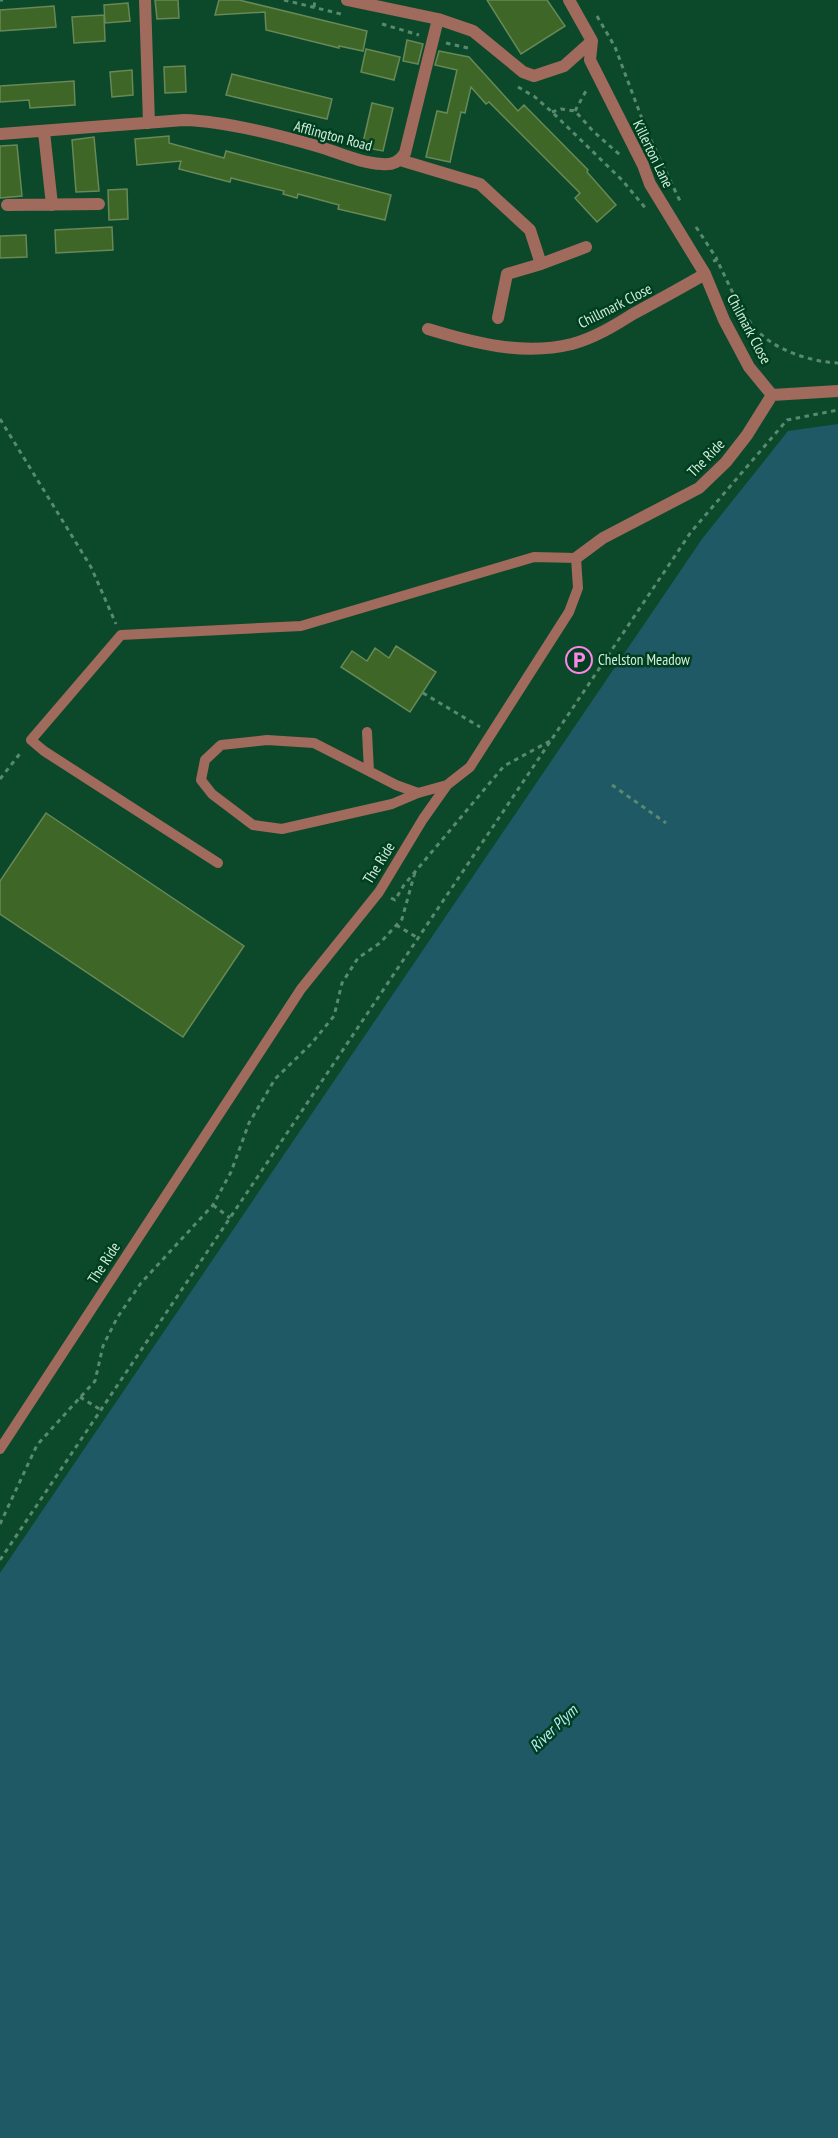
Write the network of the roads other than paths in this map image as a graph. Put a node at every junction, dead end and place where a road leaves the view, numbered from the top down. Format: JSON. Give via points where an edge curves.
{"nodes":[{"id":1,"x":145,"y":0,"type":"edge"},
{"id":2,"x":347,"y":0,"type":"edge"},
{"id":3,"x":569,"y":0,"type":"edge"},
{"id":4,"x":392,"y":5,"type":"edge"},
{"id":5,"x":438,"y":19,"type":"junction"},
{"id":6,"x":592,"y":41,"type":"junction"},
{"id":7,"x":149,"y":123,"type":"junction"},
{"id":8,"x":44,"y":132,"type":"junction"},
{"id":9,"x":0,"y":134,"type":"edge"},
{"id":10,"x":400,"y":160,"type":"junction"},
{"id":11,"x":99,"y":204,"type":"dead end"},
{"id":12,"x":52,"y":205,"type":"junction"},
{"id":13,"x":7,"y":206,"type":"dead end"},
{"id":14,"x":586,"y":247,"type":"dead end"},
{"id":15,"x":541,"y":264,"type":"junction"},
{"id":16,"x":703,"y":271,"type":"junction"},
{"id":17,"x":498,"y":318,"type":"dead end"},
{"id":18,"x":428,"y":329,"type":"dead end"},
{"id":19,"x":838,"y":391,"type":"edge"},
{"id":20,"x":772,"y":394,"type":"junction"},
{"id":21,"x":576,"y":558,"type":"junction"},
{"id":22,"x":367,"y":732,"type":"dead end"},
{"id":23,"x":369,"y":771,"type":"junction"},
{"id":24,"x":447,"y":785,"type":"junction"},
{"id":25,"x":418,"y":793,"type":"junction"},
{"id":26,"x":218,"y":863,"type":"dead end"},
{"id":27,"x":0,"y":1449,"type":"edge"}],
"edges":[{"from":1,"to":7,"type":"street"},
{"from":2,"to":4,"type":"street"},
{"from":3,"to":6,"type":"street","name":"Killerton Lane"},
{"from":4,"to":5,"type":"street"},
{"from":5,"to":6,"type":"street","via":[[473,31],[523,72],[534,76],[564,66]]},
{"from":5,"to":10,"type":"street","via":[[405,153]]},
{"from":6,"to":16,"type":"street","name":"Killerton Lane","via":[[590,60],[650,184]]},
{"from":7,"to":8,"type":"street","name":"Afflington Road"},
{"from":7,"to":10,"type":"street","name":"Afflington Road","via":[[205,120],[362,161],[393,164]]},
{"from":8,"to":9,"type":"street","name":"Afflington Road"},
{"from":8,"to":12,"type":"street"},
{"from":10,"to":15,"type":"street","via":[[480,184],[530,230]]},
{"from":11,"to":12,"type":"street"},
{"from":12,"to":13,"type":"street"},
{"from":14,"to":15,"type":"street"},
{"from":15,"to":17,"type":"street","via":[[507,274]]},
{"from":16,"to":18,"type":"street","name":"Chillmark Close","via":[[601,332],[572,344],[517,349]]},
{"from":16,"to":20,"type":"street","name":"Chilmark Close","via":[[748,367]]},
{"from":19,"to":20,"type":"street"},
{"from":20,"to":21,"type":"street","name":"The Ride","via":[[747,435],[699,488],[603,538]]},
{"from":21,"to":24,"type":"lane","name":"The Ride","via":[[578,588],[569,612],[470,767]]},
{"from":21,"to":26,"type":"lane","via":[[534,557],[301,626],[121,635],[31,740]]},
{"from":22,"to":23,"type":"lane"},
{"from":23,"to":25,"type":"lane"},
{"from":23,"to":25,"type":"lane","via":[[314,743],[267,741],[221,745],[205,760],[201,780],[212,794],[253,825],[282,829],[392,804]]},
{"from":24,"to":25,"type":"lane"},
{"from":24,"to":27,"type":"lane","name":"The Ride","via":[[379,892],[301,989]]}]}
